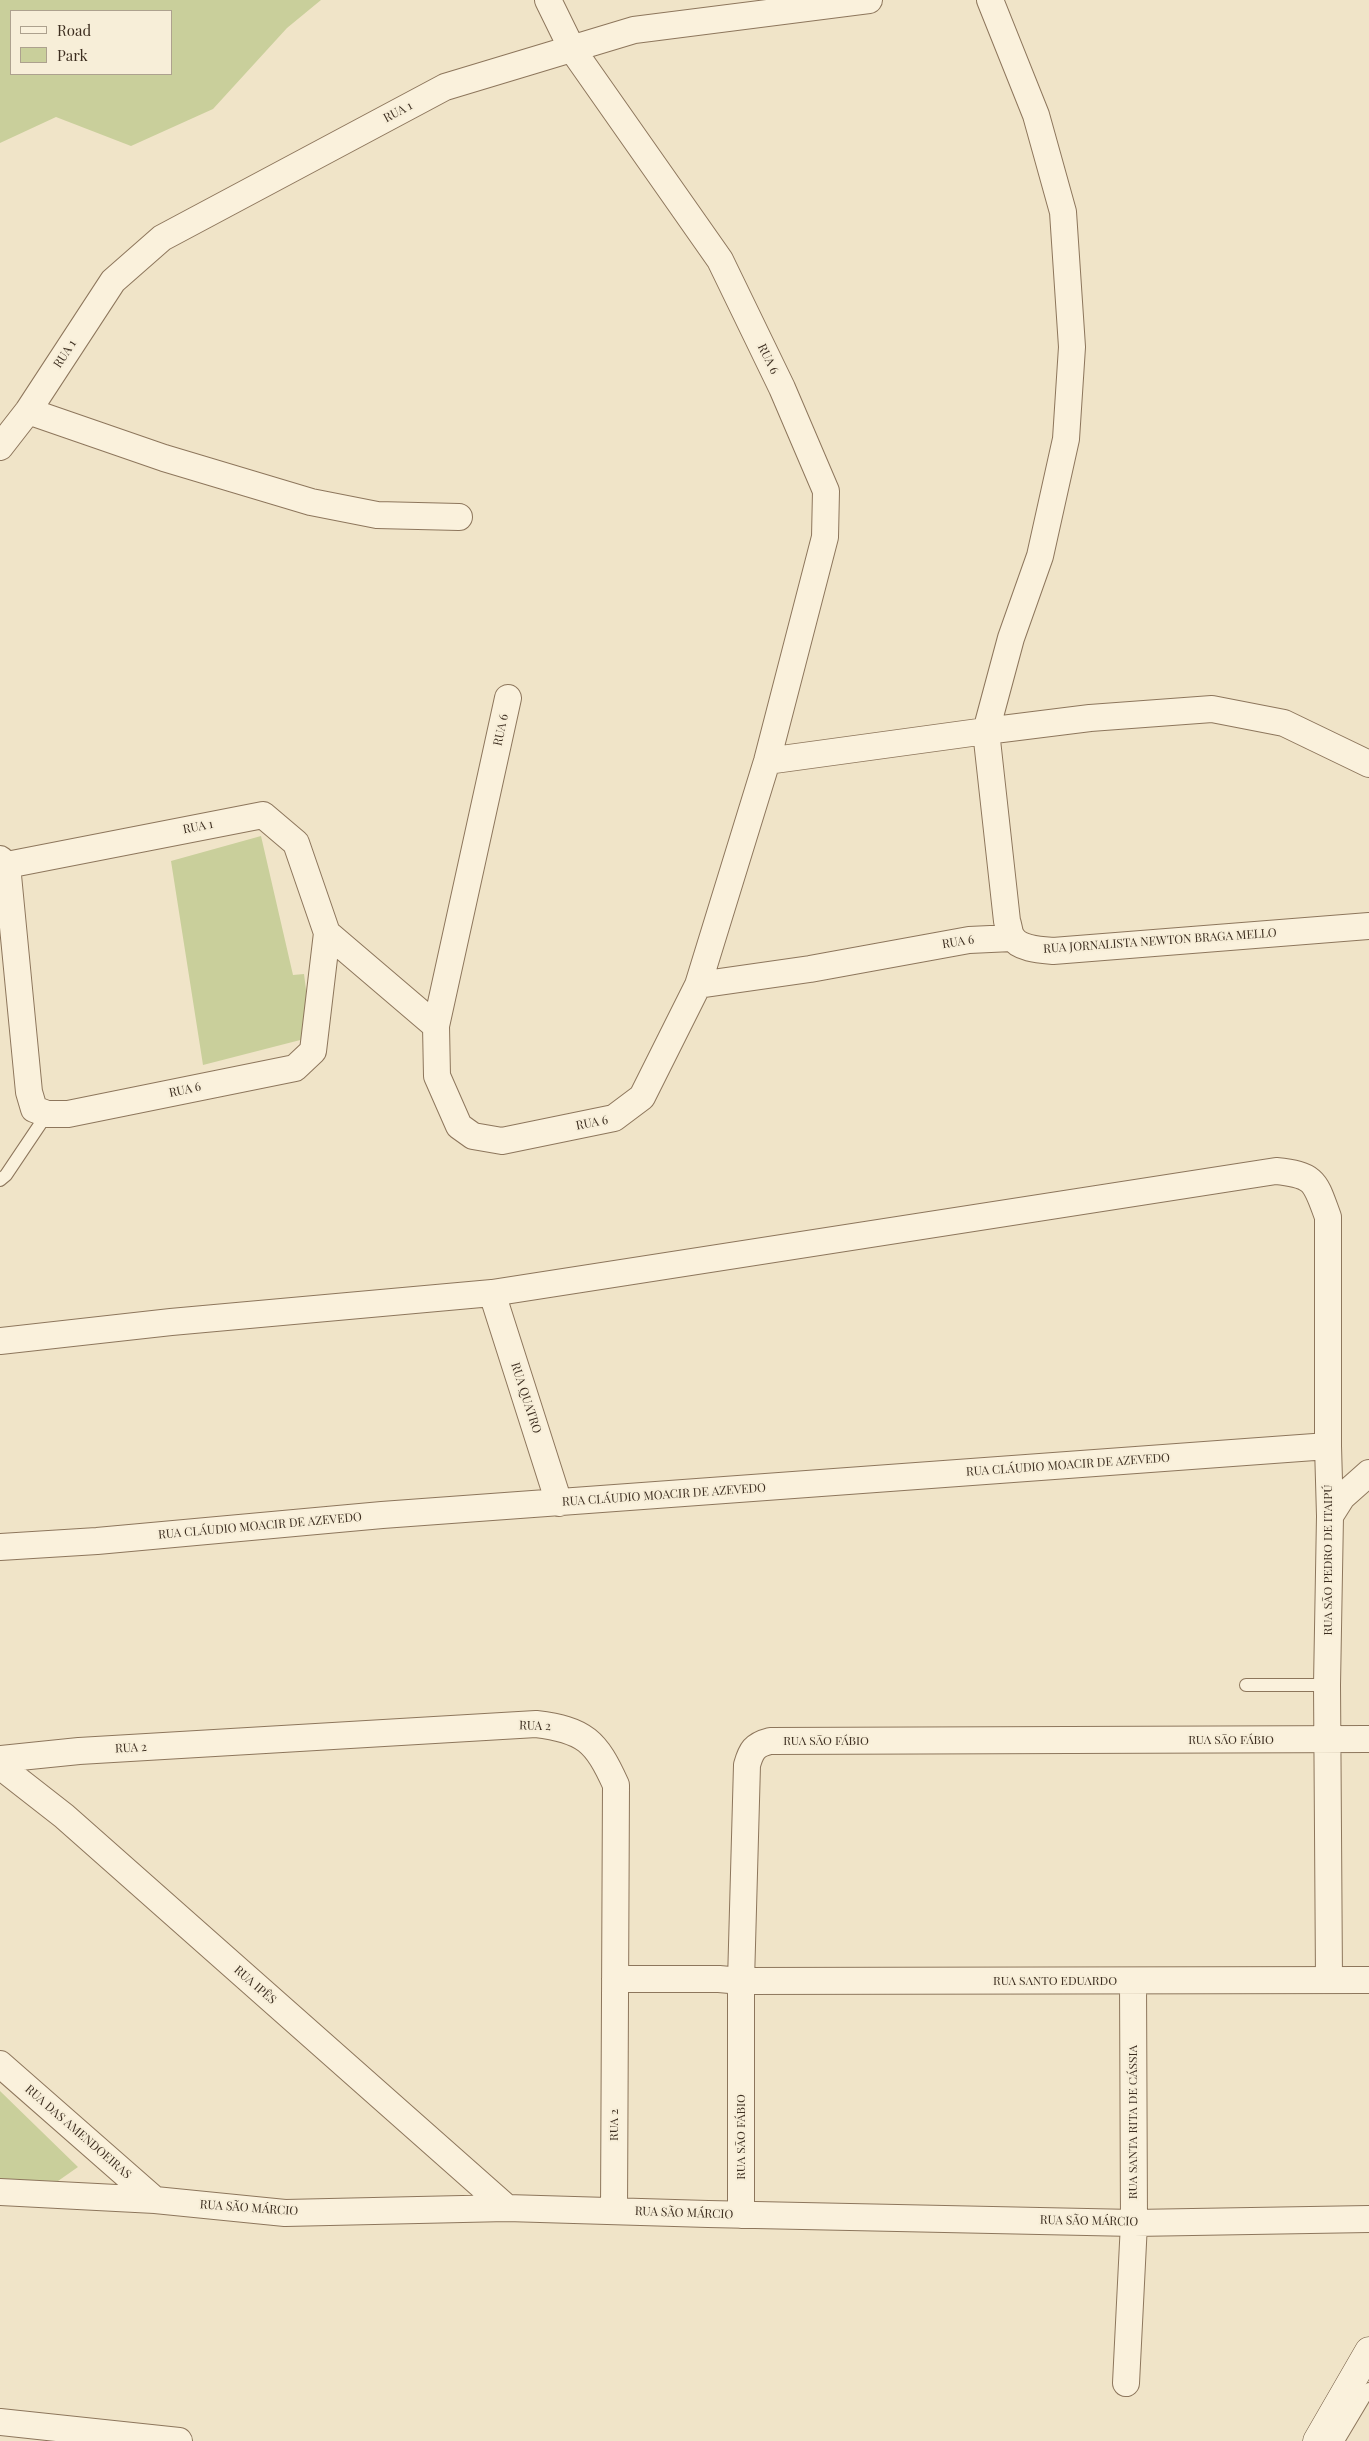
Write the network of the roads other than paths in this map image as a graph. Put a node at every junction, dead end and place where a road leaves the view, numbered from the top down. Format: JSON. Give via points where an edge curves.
{"nodes":[{"id":1,"x":548,"y":0,"type":"edge"},
{"id":2,"x":869,"y":0,"type":"edge"},
{"id":3,"x":990,"y":0,"type":"edge"},
{"id":4,"x":572,"y":49,"type":"junction"},
{"id":5,"x":28,"y":411,"type":"junction"},
{"id":6,"x":0,"y":447,"type":"edge"},
{"id":7,"x":459,"y":517,"type":"dead end"},
{"id":8,"x":508,"y":698,"type":"dead end"},
{"id":9,"x":986,"y":732,"type":"junction"},
{"id":10,"x":767,"y":761,"type":"junction"},
{"id":11,"x":1369,"y":764,"type":"edge"},
{"id":12,"x":4,"y":862,"type":"edge"},
{"id":13,"x":1369,"y":926,"type":"edge"},
{"id":14,"x":326,"y":933,"type":"junction"},
{"id":15,"x":1012,"y":938,"type":"junction"},
{"id":16,"x":698,"y":985,"type":"junction"},
{"id":17,"x":436,"y":1026,"type":"junction"},
{"id":18,"x":47,"y":1114,"type":"junction"},
{"id":19,"x":0,"y":1180,"type":"edge"},
{"id":20,"x":492,"y":1293,"type":"junction"},
{"id":21,"x":0,"y":1342,"type":"edge"},
{"id":22,"x":1328,"y":1446,"type":"junction"},
{"id":23,"x":1369,"y":1474,"type":"edge"},
{"id":24,"x":559,"y":1503,"type":"junction"},
{"id":25,"x":1330,"y":1516,"type":"junction"},
{"id":26,"x":0,"y":1547,"type":"edge"},
{"id":27,"x":1246,"y":1685,"type":"dead end"},
{"id":28,"x":1328,"y":1685,"type":"junction"},
{"id":29,"x":1369,"y":1739,"type":"edge"},
{"id":30,"x":1328,"y":1740,"type":"junction"},
{"id":31,"x":0,"y":1758,"type":"edge"},
{"id":32,"x":0,"y":1766,"type":"edge"},
{"id":33,"x":615,"y":1979,"type":"junction"},
{"id":34,"x":1329,"y":1980,"type":"junction"},
{"id":35,"x":1369,"y":1980,"type":"edge"},
{"id":36,"x":741,"y":1981,"type":"junction"},
{"id":37,"x":1133,"y":1981,"type":"junction"},
{"id":38,"x":0,"y":2064,"type":"edge"},
{"id":39,"x":0,"y":2192,"type":"edge"},
{"id":40,"x":155,"y":2200,"type":"junction"},
{"id":41,"x":507,"y":2208,"type":"junction"},
{"id":42,"x":614,"y":2212,"type":"junction"},
{"id":43,"x":741,"y":2215,"type":"junction"},
{"id":44,"x":1369,"y":2219,"type":"edge"},
{"id":45,"x":1134,"y":2222,"type":"junction"},
{"id":46,"x":1369,"y":2351,"type":"edge"},
{"id":47,"x":1126,"y":2383,"type":"dead end"},
{"id":48,"x":1369,"y":2388,"type":"edge"},
{"id":49,"x":0,"y":2422,"type":"edge"},
{"id":50,"x":179,"y":2441,"type":"edge"},
{"id":51,"x":1316,"y":2441,"type":"edge"},
{"id":52,"x":1338,"y":2441,"type":"edge"}],
"edges":[{"from":1,"to":4,"type":"street","name":"RUA 6"},
{"from":2,"to":4,"type":"street","name":"RUA 1","via":[[634,30]]},
{"from":3,"to":9,"type":"street","via":[[1036,115],[1062,212],[1072,348],[1066,439],[1040,556],[1011,638]]},
{"from":4,"to":5,"type":"street","name":"RUA 1","via":[[445,87],[162,238],[113,281]]},
{"from":4,"to":10,"type":"street","name":"RUA 6","via":[[720,260],[782,388],[826,491],[825,537]]},
{"from":5,"to":6,"type":"street","name":"RUA 1"},
{"from":5,"to":7,"type":"street","via":[[164,458],[311,502],[377,515]]},
{"from":8,"to":17,"type":"street","name":"RUA 6"},
{"from":9,"to":10,"type":"street"},
{"from":9,"to":11,"type":"street","via":[[1090,718],[1212,709],[1284,723]]},
{"from":9,"to":15,"type":"street","via":[[1007,921]]},
{"from":10,"to":16,"type":"street","name":"RUA 6"},
{"from":12,"to":14,"type":"street","name":"RUA 1","via":[[263,815],[296,843]]},
{"from":12,"to":18,"type":"street","via":[[29,1092],[34,1109]]},
{"from":13,"to":15,"type":"street","name":"RUA JORNALISTA NEWTON BRAGA MELLO","via":[[1054,950],[1035,949]]},
{"from":14,"to":17,"type":"street"},
{"from":14,"to":18,"type":"street","name":"RUA 6","via":[[313,1052],[295,1068],[68,1114]]},
{"from":15,"to":16,"type":"street","name":"RUA 6","via":[[969,940],[810,969]]},
{"from":16,"to":17,"type":"street","name":"RUA 6","via":[[642,1097],[629,1108],[614,1118],[502,1141],[473,1136],[459,1126],[437,1076]]},
{"from":18,"to":19,"type":"lane"},
{"from":20,"to":21,"type":"street","via":[[171,1322]]},
{"from":20,"to":22,"type":"street","name":"RUA SÃO PEDRO DE ITAIPÚ","via":[[1276,1171],[1306,1176],[1317,1186],[1328,1217]]},
{"from":20,"to":24,"type":"street","name":"RUA QUATRO"},
{"from":22,"to":24,"type":"street","name":"RUA CLÁUDIO MOACIR DE AZEVEDO"},
{"from":22,"to":25,"type":"street","name":"RUA SÃO PEDRO DE ITAIPÚ"},
{"from":23,"to":25,"type":"street","via":[[1342,1497]]},
{"from":24,"to":26,"type":"street","name":"RUA CLÁUDIO MOACIR DE AZEVEDO"},
{"from":25,"to":28,"type":"street","name":"RUA SÃO PEDRO DE ITAIPÚ"},
{"from":27,"to":28,"type":"lane"},
{"from":28,"to":30,"type":"street","name":"RUA SÃO PEDRO DE ITAIPÚ"},
{"from":29,"to":30,"type":"street","name":"RUA SÃO FÁBIO"},
{"from":30,"to":34,"type":"street","name":"RUA SÃO PEDRO DE ITAIPÚ"},
{"from":30,"to":36,"type":"street","name":"RUA SÃO FÁBIO","via":[[780,1741],[761,1744],[751,1751],[747,1765]]},
{"from":31,"to":33,"type":"street","name":"RUA 2","via":[[526,1724],[565,1728],[591,1743],[602,1756],[616,1785]]},
{"from":32,"to":41,"type":"street","name":"RUA IPÊS","via":[[64,1816]]},
{"from":33,"to":36,"type":"street","name":"RUA SANTO EDUARDO"},
{"from":33,"to":42,"type":"street","name":"RUA 2"},
{"from":34,"to":35,"type":"street","name":"RUA SANTO EDUARDO"},
{"from":34,"to":37,"type":"street","name":"RUA SANTO EDUARDO"},
{"from":36,"to":37,"type":"street","name":"RUA SANTO EDUARDO"},
{"from":36,"to":43,"type":"street","name":"RUA SÃO FÁBIO"},
{"from":37,"to":45,"type":"street","name":"RUA SANTA RITA DE CÁSSIA"},
{"from":38,"to":40,"type":"street","name":"RUA DAS AMENDOEIRAS"},
{"from":39,"to":40,"type":"street","name":"RUA SÃO MÁRCIO"},
{"from":40,"to":41,"type":"street","name":"RUA SÃO MÁRCIO","via":[[285,2213]]},
{"from":41,"to":42,"type":"street","name":"RUA SÃO MÁRCIO"},
{"from":42,"to":43,"type":"street","name":"RUA SÃO MÁRCIO"},
{"from":43,"to":45,"type":"street","name":"RUA SÃO MÁRCIO"},
{"from":44,"to":45,"type":"street","name":"RUA SÃO MÁRCIO"},
{"from":45,"to":47,"type":"street","name":"RUA SANTA RITA DE CÁSSIA"},
{"from":46,"to":51,"type":"main road"},
{"from":48,"to":52,"type":"lane"},
{"from":49,"to":50,"type":"street"}]}
